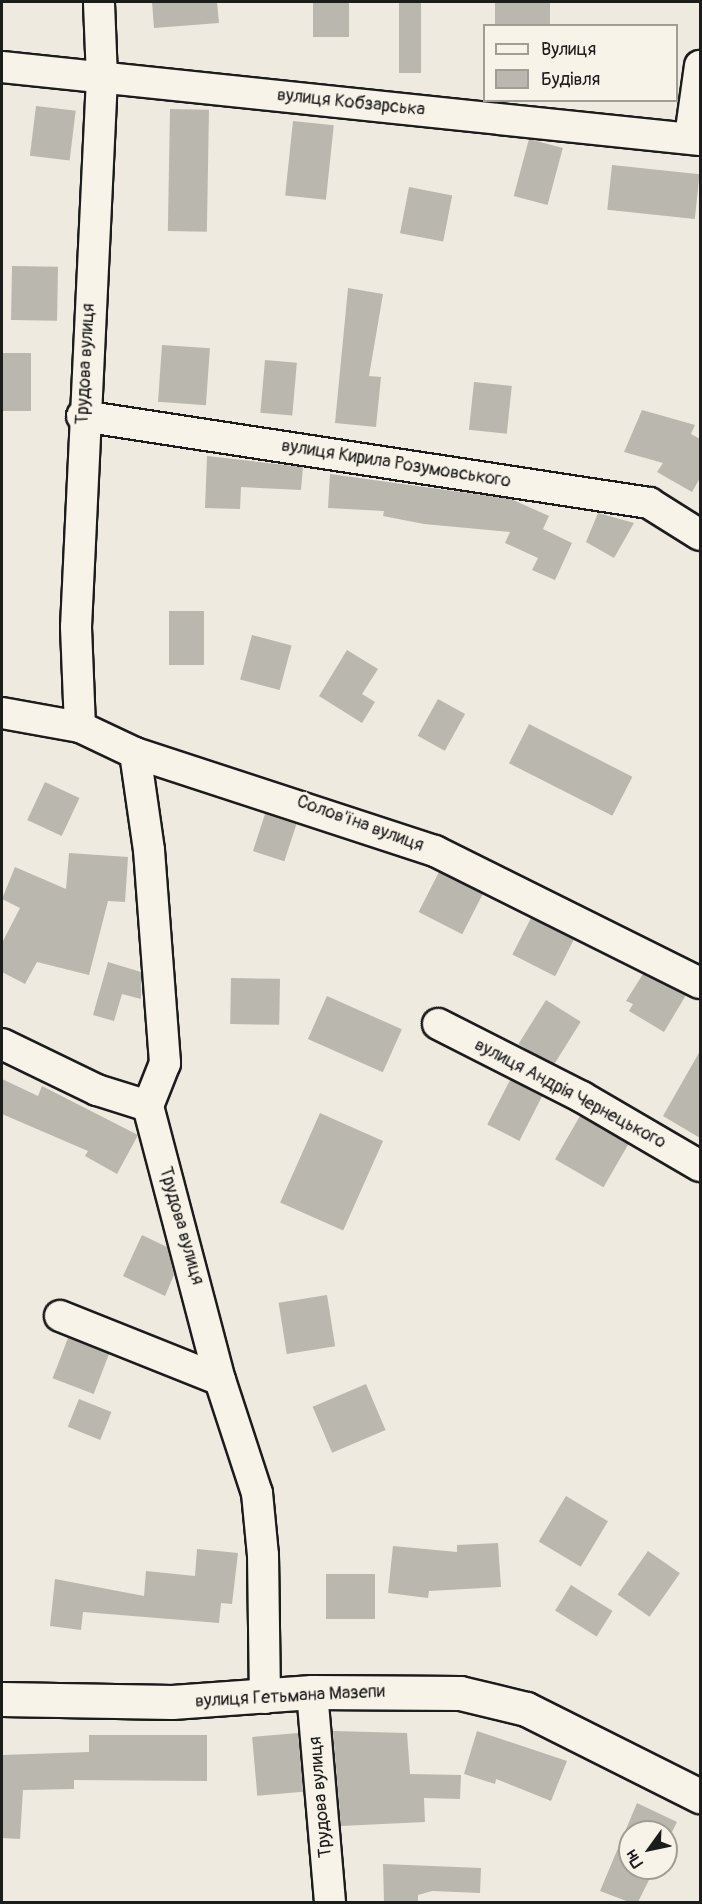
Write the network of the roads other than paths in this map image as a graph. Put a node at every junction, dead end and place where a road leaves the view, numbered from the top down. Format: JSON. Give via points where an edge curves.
{"nodes":[{"id":1,"x":99,"y":2,"type":"edge"},
{"id":2,"x":700,"y":66,"type":"edge"},
{"id":3,"x":2,"y":67,"type":"edge"},
{"id":4,"x":102,"y":78,"type":"junction"},
{"id":5,"x":695,"y":138,"type":"edge"},
{"id":6,"x":82,"y":416,"type":"junction"},
{"id":7,"x":700,"y":535,"type":"edge"},
{"id":8,"x":2,"y":713,"type":"edge"},
{"id":9,"x":80,"y":727,"type":"junction"},
{"id":10,"x":135,"y":753,"type":"junction"},
{"id":11,"x":700,"y":983,"type":"edge"},
{"id":12,"x":438,"y":1024,"type":"dead end"},
{"id":13,"x":2,"y":1044,"type":"edge"},
{"id":14,"x":148,"y":1106,"type":"junction"},
{"id":15,"x":700,"y":1166,"type":"edge"},
{"id":16,"x":60,"y":1316,"type":"dead end"},
{"id":17,"x":220,"y":1380,"type":"junction"},
{"id":18,"x":312,"y":1692,"type":"junction"},
{"id":19,"x":265,"y":1698,"type":"junction"},
{"id":20,"x":2,"y":1699,"type":"edge"},
{"id":21,"x":700,"y":1796,"type":"edge"},
{"id":22,"x":330,"y":1902,"type":"edge"}],
"edges":[{"from":1,"to":4,"type":"street","name":"Трудова вулиця"},
{"from":2,"to":5,"type":"street"},
{"from":3,"to":4,"type":"street","name":"вулиця Кобзарська"},
{"from":4,"to":5,"type":"street","name":"вулиця Кобзарська"},
{"from":4,"to":6,"type":"street","name":"Трудова вулиця"},
{"from":6,"to":7,"type":"street","name":"вулиця Кирила Розумовського","via":[[649,503]]},
{"from":6,"to":9,"type":"street","name":"Трудова вулиця","via":[[76,627]]},
{"from":8,"to":9,"type":"street","name":"Солов'їна вулиця"},
{"from":9,"to":10,"type":"street","name":"Солов'їна вулиця"},
{"from":10,"to":11,"type":"street","name":"Солов'їна вулиця","via":[[435,851]]},
{"from":10,"to":14,"type":"street","via":[[149,850],[165,1064]]},
{"from":12,"to":15,"type":"street","name":"вулиця Андрія Чернецького","via":[[582,1096]]},
{"from":13,"to":14,"type":"street","via":[[96,1090]]},
{"from":14,"to":17,"type":"street","name":"Трудова вулиця"},
{"from":16,"to":17,"type":"street"},
{"from":17,"to":19,"type":"street","name":"Трудова вулиця","via":[[256,1493],[263,1555]]},
{"from":18,"to":19,"type":"street","name":"вулиця Гетьмана Мазепи"},
{"from":18,"to":21,"type":"street","name":"вулиця Гетьмана Мазепи","via":[[460,1693],[526,1709]]},
{"from":18,"to":22,"type":"street","name":"Трудова вулиця"},
{"from":19,"to":20,"type":"street","name":"вулиця Гетьмана Мазепи","via":[[59,1704]]}]}
